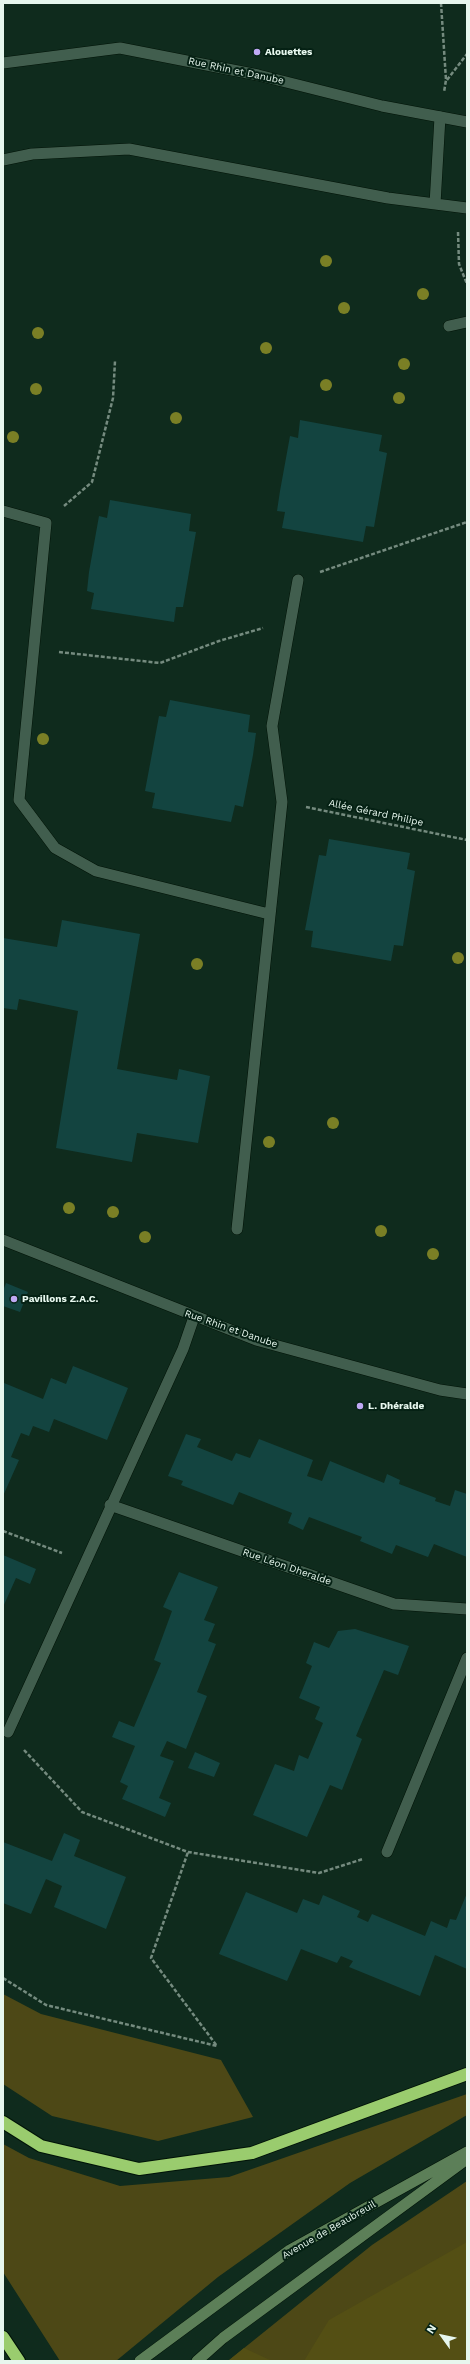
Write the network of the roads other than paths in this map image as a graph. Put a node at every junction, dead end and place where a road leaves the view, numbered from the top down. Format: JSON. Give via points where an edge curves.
{"nodes":[{"id":1,"x":3,"y":63,"type":"edge"},
{"id":2,"x":440,"y":116,"type":"junction"},
{"id":3,"x":467,"y":122,"type":"edge"},
{"id":4,"x":3,"y":160,"type":"edge"},
{"id":5,"x":435,"y":204,"type":"junction"},
{"id":6,"x":462,"y":206,"type":"edge"},
{"id":7,"x":467,"y":322,"type":"edge"},
{"id":8,"x":450,"y":326,"type":"dead end"},
{"id":9,"x":3,"y":511,"type":"edge"},
{"id":10,"x":298,"y":580,"type":"road end"},
{"id":11,"x":269,"y":914,"type":"junction"},
{"id":12,"x":237,"y":1229,"type":"dead end"},
{"id":13,"x":3,"y":1240,"type":"edge"},
{"id":14,"x":194,"y":1317,"type":"junction"},
{"id":15,"x":467,"y":1394,"type":"edge"},
{"id":16,"x":110,"y":1505,"type":"junction"},
{"id":17,"x":467,"y":1609,"type":"edge"},
{"id":18,"x":467,"y":1658,"type":"edge"},
{"id":19,"x":8,"y":1732,"type":"road end"},
{"id":20,"x":387,"y":1852,"type":"road end"},
{"id":21,"x":467,"y":2074,"type":"edge"},
{"id":22,"x":3,"y":2122,"type":"edge"},
{"id":23,"x":467,"y":2152,"type":"edge"},
{"id":24,"x":467,"y":2159,"type":"edge"},
{"id":25,"x":3,"y":2337,"type":"edge"},
{"id":26,"x":19,"y":2361,"type":"edge"},
{"id":27,"x":140,"y":2361,"type":"edge"},
{"id":28,"x":197,"y":2361,"type":"edge"}],
"edges":[{"from":1,"to":2,"type":"street","name":"Rue Rhin et Danube","via":[[120,48],[258,75],[382,106]]},
{"from":2,"to":3,"type":"street","name":"Rue Rhin et Danube"},
{"from":2,"to":5,"type":"street"},
{"from":4,"to":5,"type":"street","via":[[32,154],[129,149],[380,197]]},
{"from":5,"to":6,"type":"street"},
{"from":7,"to":8,"type":"street"},
{"from":9,"to":11,"type":"street","via":[[46,523],[19,800],[55,848],[96,871]]},
{"from":10,"to":11,"type":"street","via":[[272,726],[282,802]]},
{"from":11,"to":12,"type":"street"},
{"from":13,"to":14,"type":"street","name":"Rue Rhin et Danube"},
{"from":14,"to":15,"type":"street","name":"Rue Rhin et Danube","via":[[256,1340],[440,1390]]},
{"from":14,"to":16,"type":"street","via":[[183,1349]]},
{"from":16,"to":17,"type":"street","name":"Rue Léon Dheralde","via":[[394,1604]]},
{"from":16,"to":19,"type":"street"},
{"from":18,"to":20,"type":"street"},
{"from":21,"to":22,"type":"highway","via":[[252,2153],[139,2169],[41,2146]]},
{"from":23,"to":27,"type":"main road","name":"Avenue de Beaubreuil","via":[[290,2250]]},
{"from":24,"to":28,"type":"main road","name":"Avenue de Beaubreuil","via":[[223,2338]]},
{"from":25,"to":26,"type":"highway"}]}
